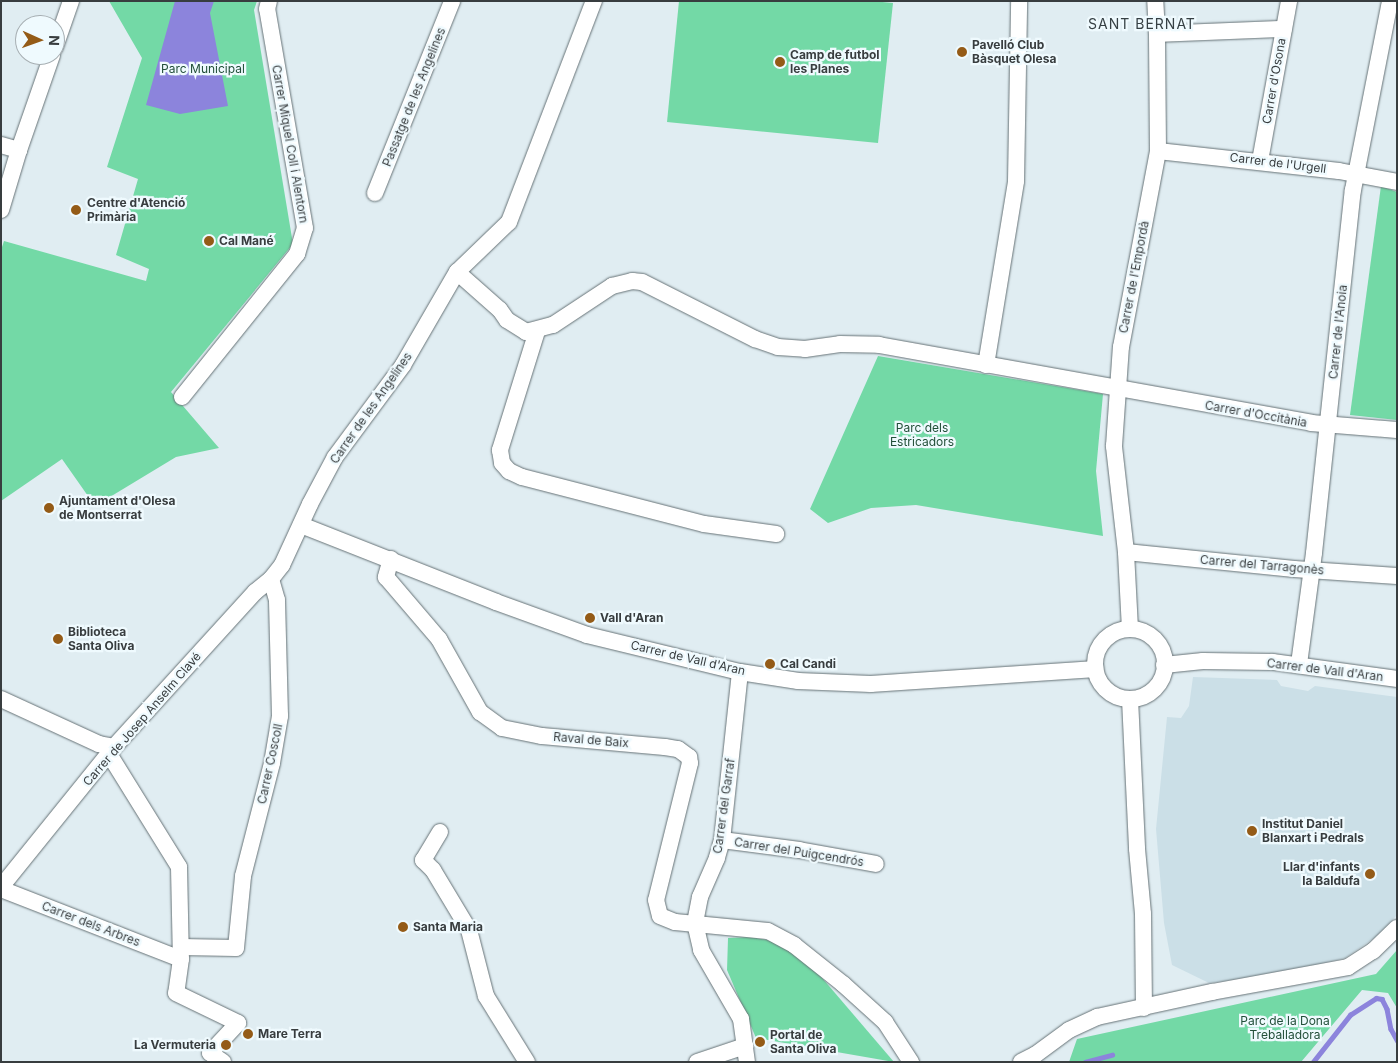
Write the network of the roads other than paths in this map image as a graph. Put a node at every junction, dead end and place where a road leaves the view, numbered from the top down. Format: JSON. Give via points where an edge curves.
{"nodes":[{"id":1,"x":71,"y":1,"type":"edge"},
{"id":2,"x":269,"y":1,"type":"edge"},
{"id":3,"x":452,"y":1,"type":"edge"},
{"id":4,"x":594,"y":1,"type":"edge"},
{"id":5,"x":1018,"y":1,"type":"edge"},
{"id":6,"x":1155,"y":1,"type":"edge"},
{"id":7,"x":1289,"y":1,"type":"edge"},
{"id":8,"x":1390,"y":1,"type":"edge"},
{"id":9,"x":65,"y":18,"type":"edge"},
{"id":10,"x":1284,"y":29,"type":"junction"},
{"id":11,"x":1157,"y":34,"type":"junction"},
{"id":12,"x":49,"y":65,"type":"edge"},
{"id":13,"x":1,"y":144,"type":"edge"},
{"id":14,"x":19,"y":150,"type":"junction"},
{"id":15,"x":1158,"y":151,"type":"junction"},
{"id":16,"x":1260,"y":161,"type":"junction"},
{"id":17,"x":1356,"y":174,"type":"junction"},
{"id":18,"x":1397,"y":182,"type":"edge"},
{"id":19,"x":375,"y":193,"type":"dead end"},
{"id":20,"x":1,"y":210,"type":"edge"},
{"id":21,"x":457,"y":272,"type":"junction"},
{"id":22,"x":537,"y":331,"type":"junction"},
{"id":23,"x":986,"y":365,"type":"junction"},
{"id":24,"x":1116,"y":390,"type":"junction"},
{"id":25,"x":182,"y":397,"type":"dead end"},
{"id":26,"x":1328,"y":426,"type":"junction"},
{"id":27,"x":1397,"y":430,"type":"edge"},
{"id":28,"x":301,"y":525,"type":"junction"},
{"id":29,"x":776,"y":534,"type":"dead end"},
{"id":30,"x":1126,"y":552,"type":"junction"},
{"id":31,"x":391,"y":559,"type":"junction"},
{"id":32,"x":1311,"y":570,"type":"junction"},
{"id":33,"x":1397,"y":576,"type":"edge"},
{"id":34,"x":271,"y":579,"type":"junction"},
{"id":35,"x":1130,"y":629,"type":"junction"},
{"id":36,"x":1298,"y":664,"type":"junction"},
{"id":37,"x":1164,"y":665,"type":"junction"},
{"id":38,"x":1095,"y":669,"type":"junction"},
{"id":39,"x":740,"y":672,"type":"junction"},
{"id":40,"x":1397,"y":678,"type":"edge"},
{"id":41,"x":1,"y":699,"type":"edge"},
{"id":42,"x":1130,"y":699,"type":"junction"},
{"id":43,"x":112,"y":750,"type":"junction"},
{"id":44,"x":440,"y":832,"type":"dead end"},
{"id":45,"x":722,"y":840,"type":"junction"},
{"id":46,"x":876,"y":864,"type":"dead end"},
{"id":47,"x":1,"y":888,"type":"edge"},
{"id":48,"x":695,"y":923,"type":"junction"},
{"id":49,"x":1397,"y":928,"type":"edge"},
{"id":50,"x":181,"y":953,"type":"junction"},
{"id":51,"x":1144,"y":1008,"type":"junction"},
{"id":52,"x":746,"y":1054,"type":"edge"},
{"id":53,"x":217,"y":1057,"type":"edge"},
{"id":54,"x":527,"y":1062,"type":"edge"},
{"id":55,"x":697,"y":1062,"type":"edge"},
{"id":56,"x":911,"y":1062,"type":"edge"},
{"id":57,"x":1021,"y":1062,"type":"edge"}],
"edges":[{"from":1,"to":9,"type":"street"},
{"from":2,"to":25,"type":"street","name":"Carrer Miquel Coll i Alentorn","via":[[266,9],[305,228],[297,254]]},
{"from":3,"to":19,"type":"street","name":"Passatge de les Angelines"},
{"from":4,"to":21,"type":"street","name":"Carrer de les Angelines","via":[[509,222]]},
{"from":5,"to":23,"type":"street","via":[[1016,182]]},
{"from":6,"to":11,"type":"street","name":"Carrer de l'Empordà"},
{"from":7,"to":10,"type":"street","name":"Carrer d'Osona"},
{"from":8,"to":17,"type":"street","name":"Carrer de l'Anoia"},
{"from":10,"to":11,"type":"street"},
{"from":10,"to":16,"type":"street","name":"Carrer d'Osona"},
{"from":11,"to":15,"type":"street","name":"Carrer de l'Empordà"},
{"from":12,"to":14,"type":"street"},
{"from":13,"to":14,"type":"street"},
{"from":14,"to":20,"type":"street"},
{"from":15,"to":16,"type":"street","name":"Carrer de l'Urgell"},
{"from":15,"to":24,"type":"street","name":"Carrer de l'Empordà","via":[[1121,347]]},
{"from":16,"to":17,"type":"street","name":"Carrer de l'Urgell"},
{"from":17,"to":18,"type":"street","name":"Carrer de l'Urgell"},
{"from":17,"to":26,"type":"street","name":"Carrer de l'Anoia"},
{"from":21,"to":22,"type":"street","via":[[516,327],[526,332]]},
{"from":21,"to":28,"type":"street","name":"Carrer de les Angelines","via":[[403,365],[335,457]]},
{"from":22,"to":23,"type":"street","name":"Carrer d'Occitània","via":[[570,315],[612,286],[632,281],[652,286],[755,339],[786,348],[858,344]]},
{"from":22,"to":29,"type":"street","via":[[500,450],[502,463],[509,471],[704,524]]},
{"from":23,"to":24,"type":"street","name":"Carrer d'Occitània"},
{"from":24,"to":26,"type":"street","name":"Carrer d'Occitània"},
{"from":24,"to":30,"type":"street","name":"Carrer de l'Empordà","via":[[1114,446]]},
{"from":26,"to":27,"type":"street","name":"Carrer d'Occitània"},
{"from":26,"to":32,"type":"street","name":"Carrer de l'Anoia"},
{"from":28,"to":31,"type":"street","name":"Carrer de Vall d'Aran"},
{"from":28,"to":34,"type":"street","name":"Carrer de les Angelines","via":[[282,565]]},
{"from":30,"to":32,"type":"street","name":"Carrer del Tarragonès"},
{"from":30,"to":35,"type":"street","name":"Carrer de l'Empordà"},
{"from":31,"to":39,"type":"street","name":"Carrer de Vall d'Aran","via":[[588,635]]},
{"from":31,"to":48,"type":"street","name":"Raval de Baix","via":[[386,577],[439,639],[480,712],[502,728],[678,749],[689,757],[689,772],[656,900],[660,916],[665,919]]},
{"from":32,"to":33,"type":"street","name":"Carrer del Tarragonès"},
{"from":32,"to":36,"type":"street","name":"Carrer de l'Anoia"},
{"from":34,"to":43,"type":"street","name":"Carrer de Josep Anselm Clavé"},
{"from":34,"to":50,"type":"street","name":"Carrer Coscoll","via":[[277,600],[280,716],[272,763],[243,876],[236,948]]},
{"from":35,"to":37,"type":"street","via":[[1154,639],[1163,653]]},
{"from":35,"to":38,"type":"street","via":[[1117,632],[1101,644],[1095,658]]},
{"from":36,"to":37,"type":"street","name":"Carrer de Vall d'Aran","via":[[1203,661]]},
{"from":36,"to":40,"type":"street","name":"Carrer de Vall d'Aran"},
{"from":37,"to":42,"type":"street","via":[[1156,687]]},
{"from":38,"to":39,"type":"street","name":"Carrer de Vall d'Aran","via":[[871,684],[798,681]]},
{"from":38,"to":42,"type":"street","via":[[1103,686]]},
{"from":39,"to":45,"type":"street","name":"Carrer del Garraf"},
{"from":41,"to":43,"type":"street"},
{"from":42,"to":51,"type":"street","via":[[1143,914]]},
{"from":43,"to":47,"type":"street","name":"Carrer de Josep Anselm Clavé"},
{"from":43,"to":50,"type":"street","via":[[179,867]]},
{"from":44,"to":54,"type":"street","via":[[423,860],[433,870],[469,930],[486,996]]},
{"from":45,"to":46,"type":"street","name":"Carrer del Puigcendrós"},
{"from":45,"to":48,"type":"street","name":"Carrer del Garraf","via":[[700,897]]},
{"from":47,"to":50,"type":"street","name":"Carrer dels Arbres"},
{"from":48,"to":52,"type":"street","name":"Carrer del Garraf","via":[[701,950],[741,1019]]},
{"from":48,"to":56,"type":"street","via":[[768,931],[794,945],[885,1022]]},
{"from":49,"to":51,"type":"street","via":[[1373,951],[1348,967]]},
{"from":50,"to":53,"type":"street","via":[[176,993],[238,1023]]},
{"from":51,"to":57,"type":"street","via":[[1082,1023]]},
{"from":52,"to":55,"type":"street"}]}
